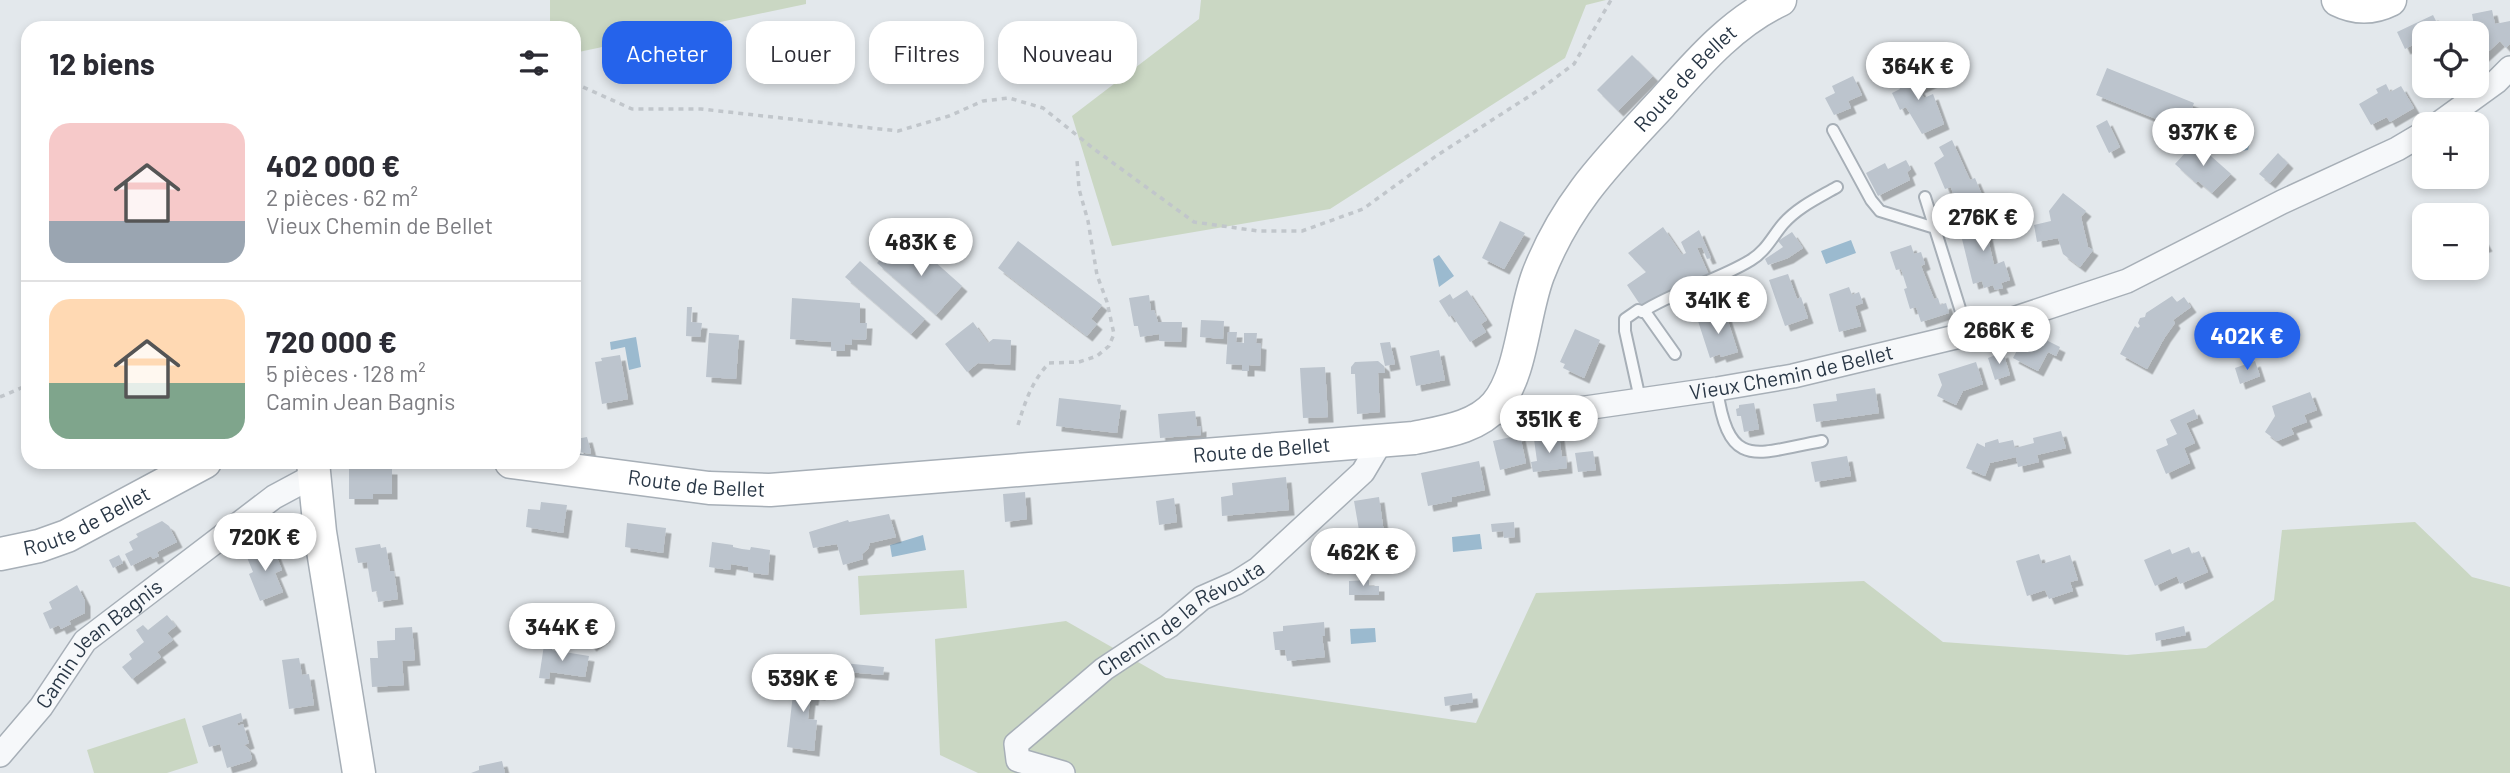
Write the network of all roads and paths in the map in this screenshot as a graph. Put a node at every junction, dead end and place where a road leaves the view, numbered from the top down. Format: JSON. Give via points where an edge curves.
{"nodes":[{"id":1,"x":1611,"y":0,"type":"edge"},
{"id":2,"x":1780,"y":0,"type":"edge"},
{"id":3,"x":2338,"y":0,"type":"edge"},
{"id":4,"x":2390,"y":0,"type":"edge"},
{"id":5,"x":2510,"y":68,"type":"edge"},
{"id":6,"x":581,"y":86,"type":"edge"},
{"id":7,"x":2455,"y":112,"type":"edge"},
{"id":8,"x":1833,"y":130,"type":"dead end"},
{"id":9,"x":2412,"y":140,"type":"edge"},
{"id":10,"x":1077,"y":160,"type":"dead end"},
{"id":11,"x":1837,"y":187,"type":"dead end"},
{"id":12,"x":1925,"y":197,"type":"dead end"},
{"id":13,"x":1935,"y":228,"type":"junction"},
{"id":14,"x":1642,"y":312,"type":"junction"},
{"id":15,"x":1968,"y":334,"type":"junction"},
{"id":16,"x":1675,"y":354,"type":"dead end"},
{"id":17,"x":21,"y":388,"type":"edge"},
{"id":18,"x":1717,"y":389,"type":"junction"},
{"id":19,"x":0,"y":397,"type":"edge"},
{"id":20,"x":1640,"y":400,"type":"junction"},
{"id":21,"x":1494,"y":407,"type":"junction"},
{"id":22,"x":1018,"y":425,"type":"dead end"},
{"id":23,"x":1382,"y":440,"type":"junction"},
{"id":24,"x":1822,"y":441,"type":"dead end"},
{"id":25,"x":192,"y":469,"type":"edge"},
{"id":26,"x":314,"y":469,"type":"edge"},
{"id":27,"x":564,"y":469,"type":"edge"},
{"id":28,"x":0,"y":554,"type":"edge"},
{"id":29,"x":0,"y":755,"type":"edge"},
{"id":30,"x":359,"y":773,"type":"edge"},
{"id":31,"x":1063,"y":773,"type":"edge"}],
"edges":[{"from":1,"to":6,"type":"path","via":[[1574,64],[1363,209],[1302,231],[1258,231],[1194,222],[1043,108],[1009,98],[983,101],[898,131],[701,109],[632,109]]},
{"from":2,"to":21,"type":"main road","name":"Route de Bellet","via":[[1731,31],[1704,56],[1588,184],[1550,246],[1528,306],[1516,366]]},
{"from":3,"to":4,"type":"main road","via":[[2365,8]]},
{"from":5,"to":7,"type":"street"},
{"from":8,"to":13,"type":"lane","via":[[1880,211]]},
{"from":9,"to":15,"type":"street","name":"Vieux Chemin de Bellet","via":[[2127,281]]},
{"from":10,"to":22,"type":"path","via":[[1097,275],[1114,334],[1097,356],[1049,363],[1027,397]]},
{"from":11,"to":14,"type":"lane","via":[[1801,207],[1762,253],[1748,262]]},
{"from":12,"to":13,"type":"lane"},
{"from":13,"to":15,"type":"lane"},
{"from":14,"to":16,"type":"lane"},
{"from":14,"to":20,"type":"lane","via":[[1625,319]]},
{"from":15,"to":18,"type":"street","name":"Vieux Chemin de Bellet"},
{"from":17,"to":19,"type":"path"},
{"from":18,"to":20,"type":"street","name":"Vieux Chemin de Bellet"},
{"from":18,"to":24,"type":"lane","via":[[1725,429],[1739,447],[1761,452]]},
{"from":20,"to":21,"type":"street","name":"Vieux Chemin de Bellet","via":[[1530,416],[1509,415]]},
{"from":21,"to":23,"type":"main road","name":"Route de Bellet","via":[[1472,423],[1453,429]]},
{"from":23,"to":27,"type":"main road","name":"Route de Bellet","via":[[770,489],[709,488]]},
{"from":23,"to":31,"type":"street","name":"Chemin de la Révouta","via":[[1363,472],[1258,569],[1202,598],[1104,669],[1016,744],[1018,760]]},
{"from":25,"to":28,"type":"main road","name":"Route de Bellet","via":[[67,536]]},
{"from":26,"to":29,"type":"street","name":"Camin Jean Bagnis","via":[[85,641],[41,707]]},
{"from":26,"to":30,"type":"main road"}]}
